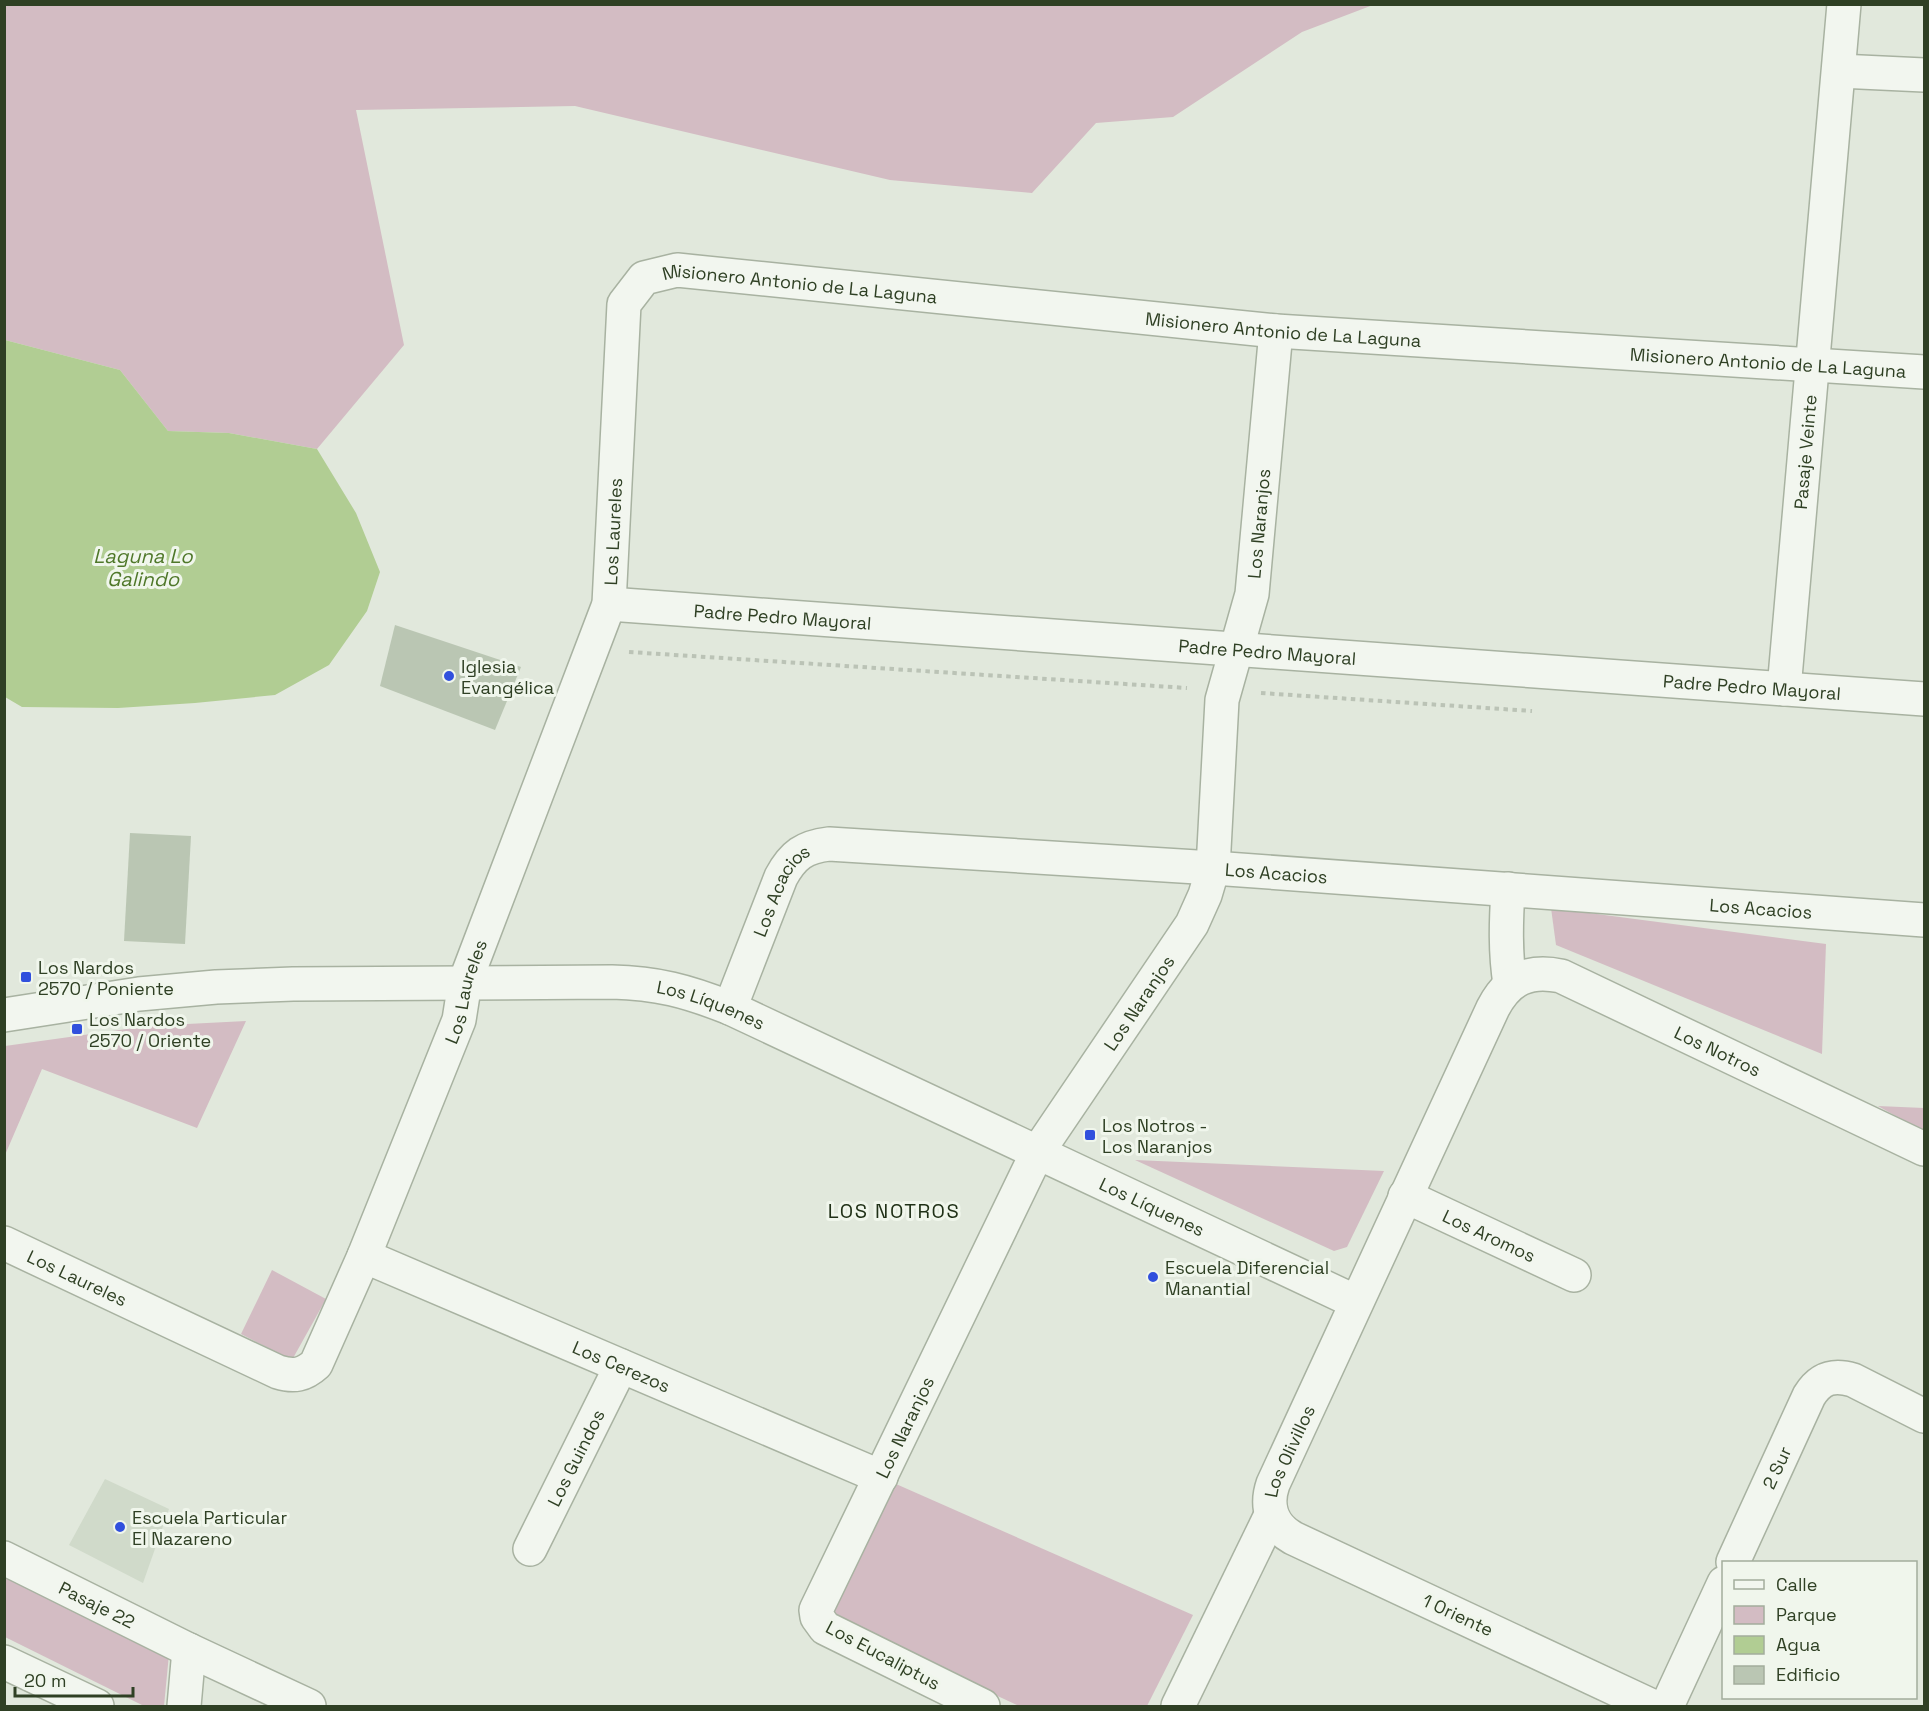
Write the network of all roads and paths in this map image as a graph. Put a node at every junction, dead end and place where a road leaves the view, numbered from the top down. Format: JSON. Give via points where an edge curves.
{"nodes":[{"id":1,"x":1844,"y":4,"type":"edge"},
{"id":2,"x":1839,"y":71,"type":"junction"},
{"id":3,"x":1924,"y":75,"type":"edge"},
{"id":4,"x":644,"y":278,"type":"joint"},
{"id":5,"x":1275,"y":331,"type":"junction"},
{"id":6,"x":1813,"y":364,"type":"junction"},
{"id":7,"x":1924,"y":372,"type":"edge"},
{"id":8,"x":609,"y":604,"type":"junction"},
{"id":9,"x":1236,"y":649,"type":"junction"},
{"id":10,"x":1784,"y":689,"type":"junction"},
{"id":11,"x":1924,"y":699,"type":"edge"},
{"id":12,"x":1213,"y":868,"type":"junction"},
{"id":13,"x":1508,"y":889,"type":"junction"},
{"id":14,"x":1924,"y":920,"type":"edge"},
{"id":15,"x":465,"y":982,"type":"junction"},
{"id":16,"x":1510,"y":984,"type":"junction"},
{"id":17,"x":730,"y":1008,"type":"junction"},
{"id":18,"x":4,"y":1015,"type":"edge"},
{"id":19,"x":1924,"y":1149,"type":"edge"},
{"id":20,"x":1037,"y":1153,"type":"junction"},
{"id":21,"x":1405,"y":1196,"type":"junction"},
{"id":22,"x":4,"y":1243,"type":"edge"},
{"id":23,"x":363,"y":1256,"type":"junction"},
{"id":24,"x":1574,"y":1275,"type":"dead end"},
{"id":25,"x":1356,"y":1302,"type":"junction"},
{"id":26,"x":621,"y":1366,"type":"junction"},
{"id":27,"x":1924,"y":1416,"type":"edge"},
{"id":28,"x":881,"y":1476,"type":"junction"},
{"id":29,"x":1271,"y":1515,"type":"junction"},
{"id":30,"x":530,"y":1549,"type":"dead end"},
{"id":31,"x":4,"y":1558,"type":"edge"},
{"id":32,"x":1734,"y":1561,"type":"edge"},
{"id":33,"x":1722,"y":1586,"type":"edge"},
{"id":34,"x":817,"y":1617,"type":"joint"},
{"id":35,"x":189,"y":1650,"type":"junction"},
{"id":36,"x":4,"y":1662,"type":"edge"},
{"id":37,"x":1599,"y":1695,"type":"edge"},
{"id":38,"x":97,"y":1707,"type":"edge"},
{"id":39,"x":184,"y":1707,"type":"edge"},
{"id":40,"x":309,"y":1707,"type":"edge"},
{"id":41,"x":983,"y":1707,"type":"edge"},
{"id":42,"x":1178,"y":1707,"type":"edge"},
{"id":43,"x":1652,"y":1707,"type":"edge"},
{"id":44,"x":1667,"y":1707,"type":"edge"}],
"edges":[{"from":1,"to":2,"type":"street","name":"Pasaje Veinte"},
{"from":2,"to":3,"type":"street"},
{"from":2,"to":6,"type":"street","name":"Pasaje Veinte"},
{"from":4,"to":5,"type":"street","name":"Misionero Antonio de La Laguna","via":[[676,270]]},
{"from":4,"to":8,"type":"street","name":"Los Laureles","via":[[624,304]]},
{"from":5,"to":6,"type":"street","name":"Misionero Antonio de La Laguna"},
{"from":5,"to":9,"type":"street","name":"Los Naranjos","via":[[1252,594]]},
{"from":6,"to":7,"type":"street","name":"Misionero Antonio de La Laguna"},
{"from":6,"to":10,"type":"street","name":"Pasaje Veinte"},
{"from":8,"to":9,"type":"street","name":"Padre Pedro Mayoral"},
{"from":8,"to":15,"type":"street","name":"Los Laureles"},
{"from":9,"to":10,"type":"street","name":"Padre Pedro Mayoral"},
{"from":9,"to":12,"type":"street","name":"Los Naranjos","via":[[1222,700]]},
{"from":10,"to":11,"type":"street","name":"Padre Pedro Mayoral"},
{"from":12,"to":13,"type":"street","name":"Los Acacios"},
{"from":12,"to":17,"type":"street","name":"Los Acacios","via":[[814,846],[800,852],[781,877]]},
{"from":12,"to":20,"type":"street","name":"Los Naranjos","via":[[1192,924]]},
{"from":13,"to":14,"type":"street","name":"Los Acacios"},
{"from":13,"to":16,"type":"street","via":[[1505,934]]},
{"from":15,"to":17,"type":"street","name":"Los Líquenes","via":[[643,983],[677,989]]},
{"from":15,"to":18,"type":"street","name":"Los Líquenes","via":[[216,987],[139,994]]},
{"from":15,"to":23,"type":"street","name":"Los Laureles","via":[[459,1020]]},
{"from":16,"to":19,"type":"street","name":"Los Notros","via":[[1535,974],[1561,976]]},
{"from":16,"to":21,"type":"street","via":[[1493,1008]]},
{"from":17,"to":20,"type":"street","name":"Los Líquenes"},
{"from":20,"to":25,"type":"street","name":"Los Líquenes"},
{"from":20,"to":28,"type":"street","name":"Los Naranjos"},
{"from":21,"to":24,"type":"street","name":"Los Aromos"},
{"from":21,"to":25,"type":"street","name":"Los Olivillos"},
{"from":22,"to":23,"type":"street","name":"Los Laureles","via":[[278,1372],[294,1375],[316,1364]]},
{"from":23,"to":26,"type":"street","name":"Los Cerezos"},
{"from":25,"to":29,"type":"street","name":"Los Olivillos","via":[[1273,1484]]},
{"from":26,"to":28,"type":"street","name":"Los Cerezos"},
{"from":26,"to":30,"type":"street","name":"Los Guindos"},
{"from":27,"to":32,"type":"street","name":"2 Sur","via":[[1840,1376],[1816,1385]]},
{"from":28,"to":34,"type":"street","name":"Los Naranjos","via":[[819,1604]]},
{"from":29,"to":37,"type":"street","name":"1 Oriente","via":[[1293,1538]]},
{"from":29,"to":42,"type":"street","name":"Los Olivillos"},
{"from":31,"to":35,"type":"street","name":"Pasaje 22"},
{"from":33,"to":44,"type":"street"},
{"from":34,"to":41,"type":"street","name":"Los Eucaliptus","via":[[825,1628]]},
{"from":35,"to":39,"type":"street"},
{"from":35,"to":40,"type":"street","name":"Pasaje 22"},
{"from":36,"to":38,"type":"street"},
{"from":37,"to":43,"type":"street","name":"1 Oriente"}]}
